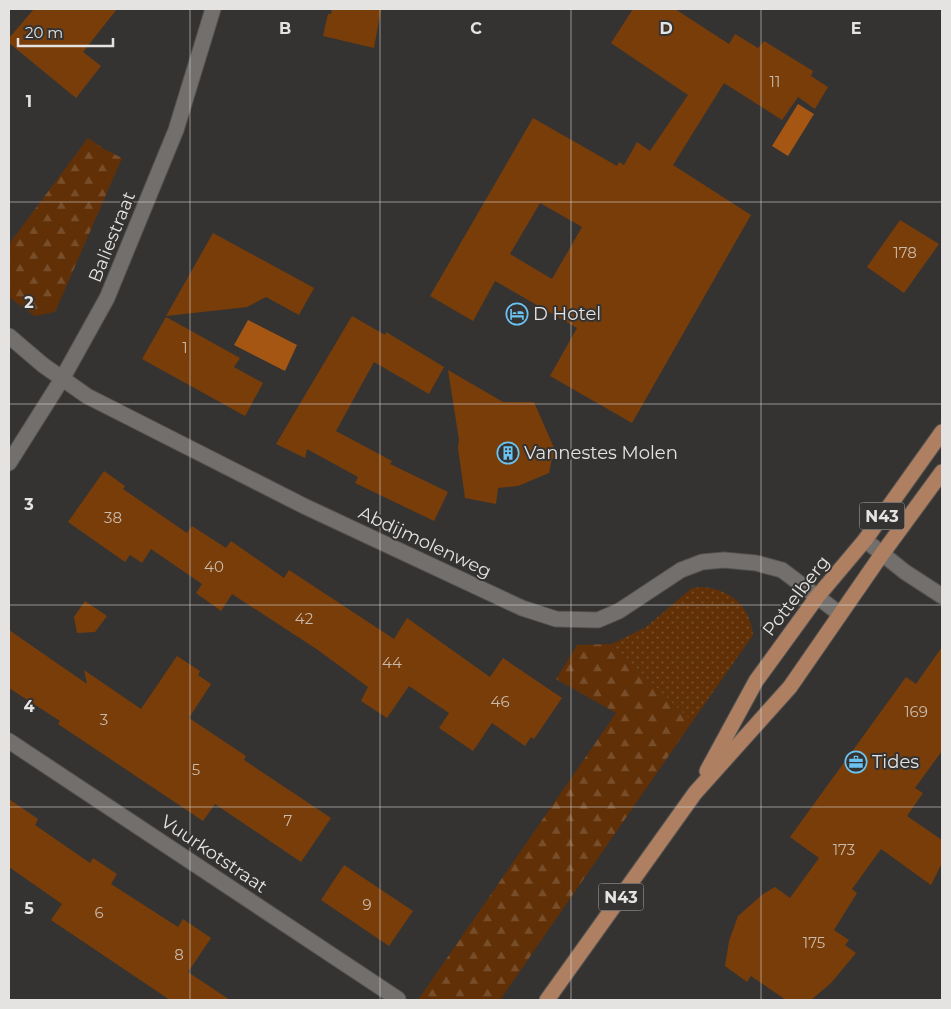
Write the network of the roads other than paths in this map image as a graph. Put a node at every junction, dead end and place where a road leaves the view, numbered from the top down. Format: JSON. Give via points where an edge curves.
{"nodes":[{"id":1,"x":213,"y":9,"type":"edge"},
{"id":2,"x":9,"y":336,"type":"edge"},
{"id":3,"x":62,"y":379,"type":"junction"},
{"id":4,"x":942,"y":432,"type":"edge"},
{"id":5,"x":9,"y":464,"type":"edge"},
{"id":6,"x":942,"y":472,"type":"edge"},
{"id":7,"x":865,"y":540,"type":"junction"},
{"id":8,"x":882,"y":554,"type":"junction"},
{"id":9,"x":942,"y":596,"type":"edge"},
{"id":10,"x":817,"y":597,"type":"junction"},
{"id":11,"x":840,"y":614,"type":"junction"},
{"id":12,"x":9,"y":741,"type":"edge"},
{"id":13,"x":695,"y":793,"type":"junction"},
{"id":14,"x":398,"y":999,"type":"edge"},
{"id":15,"x":547,"y":1000,"type":"edge"}],
"edges":[{"from":1,"to":3,"type":"street","name":"Baliestraat","via":[[176,130],[107,298]]},
{"from":2,"to":3,"type":"street","name":"Abdijmolenweg"},
{"from":3,"to":5,"type":"street","name":"Baliestraat"},
{"from":3,"to":10,"type":"street","name":"Abdijmolenweg","via":[[87,396],[304,506],[522,608],[556,619],[598,620],[619,612],[681,570],[702,562],[724,560],[782,570]]},
{"from":4,"to":7,"type":"main road","name":"Pottelberg","number":"N43"},
{"from":6,"to":8,"type":"main road","name":"Pottelberg","number":"N43"},
{"from":7,"to":8,"type":"street"},
{"from":7,"to":10,"type":"main road","name":"Pottelberg","number":"N43"},
{"from":8,"to":9,"type":"street"},
{"from":8,"to":11,"type":"main road","name":"Pottelberg","number":"N43"},
{"from":10,"to":11,"type":"street","name":"Abdijmolenweg"},
{"from":10,"to":13,"type":"main road","name":"Pottelberg","number":"N43","via":[[756,681]]},
{"from":11,"to":13,"type":"main road","name":"Pottelberg","number":"N43","via":[[790,687]]},
{"from":12,"to":14,"type":"street","name":"Vuurkotstraat"},
{"from":13,"to":15,"type":"main road","name":"Pottelberg","number":"N43"}]}
